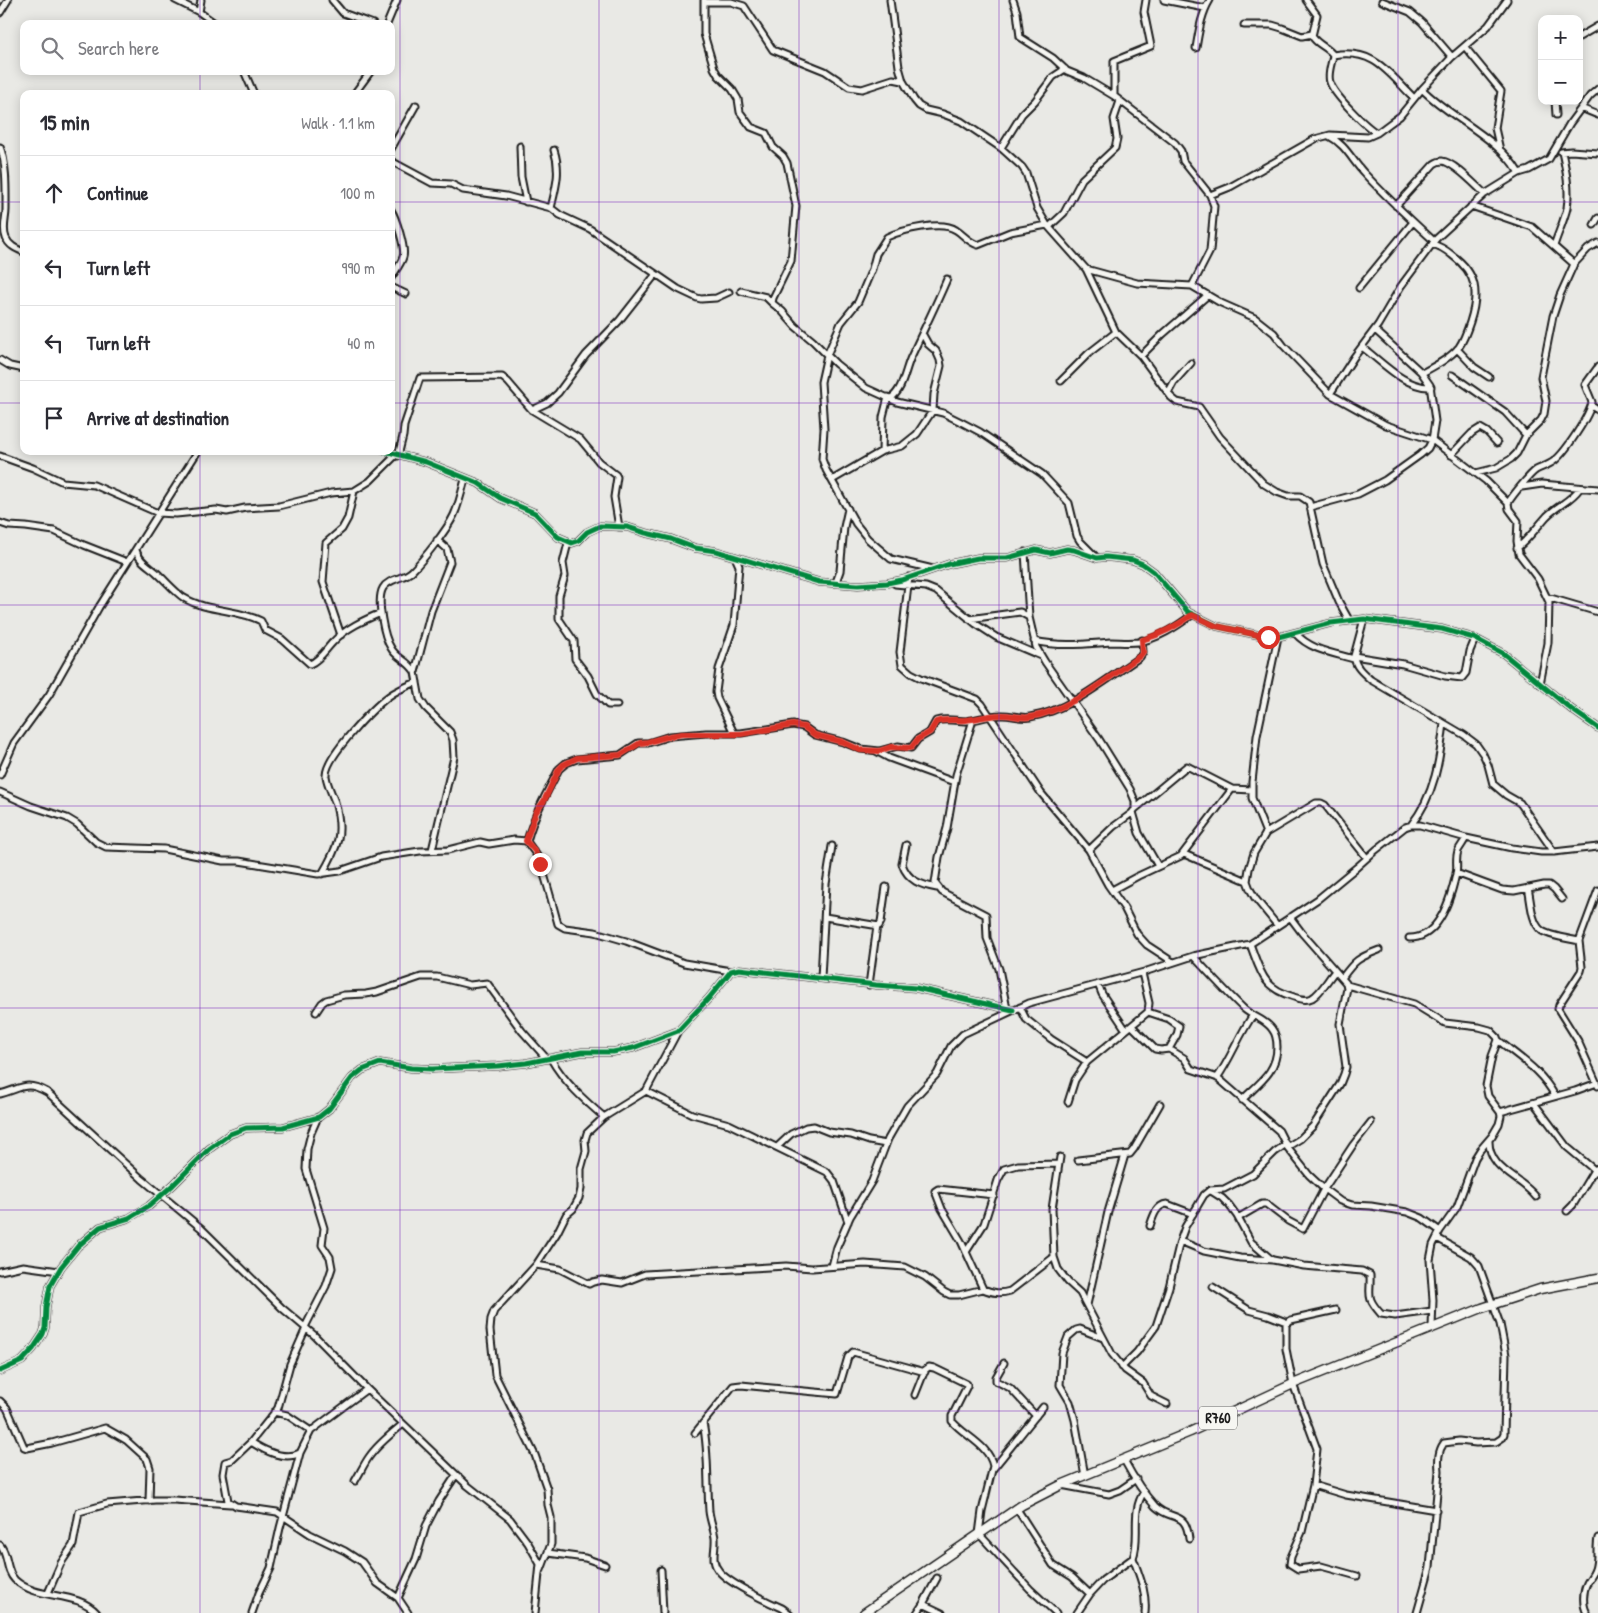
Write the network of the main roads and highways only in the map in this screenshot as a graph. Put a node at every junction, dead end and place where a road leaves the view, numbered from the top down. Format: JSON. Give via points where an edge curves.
{"nodes":[{"id":1,"x":1598,"y":1278,"type":"edge"},
{"id":2,"x":864,"y":1613,"type":"edge"}],
"edges":[{"from":1,"to":2,"type":"main road","number":"R760","via":[[1540,1289],[1492,1304],[1293,1384],[1190,1432],[1060,1485],[978,1534]]}]}
